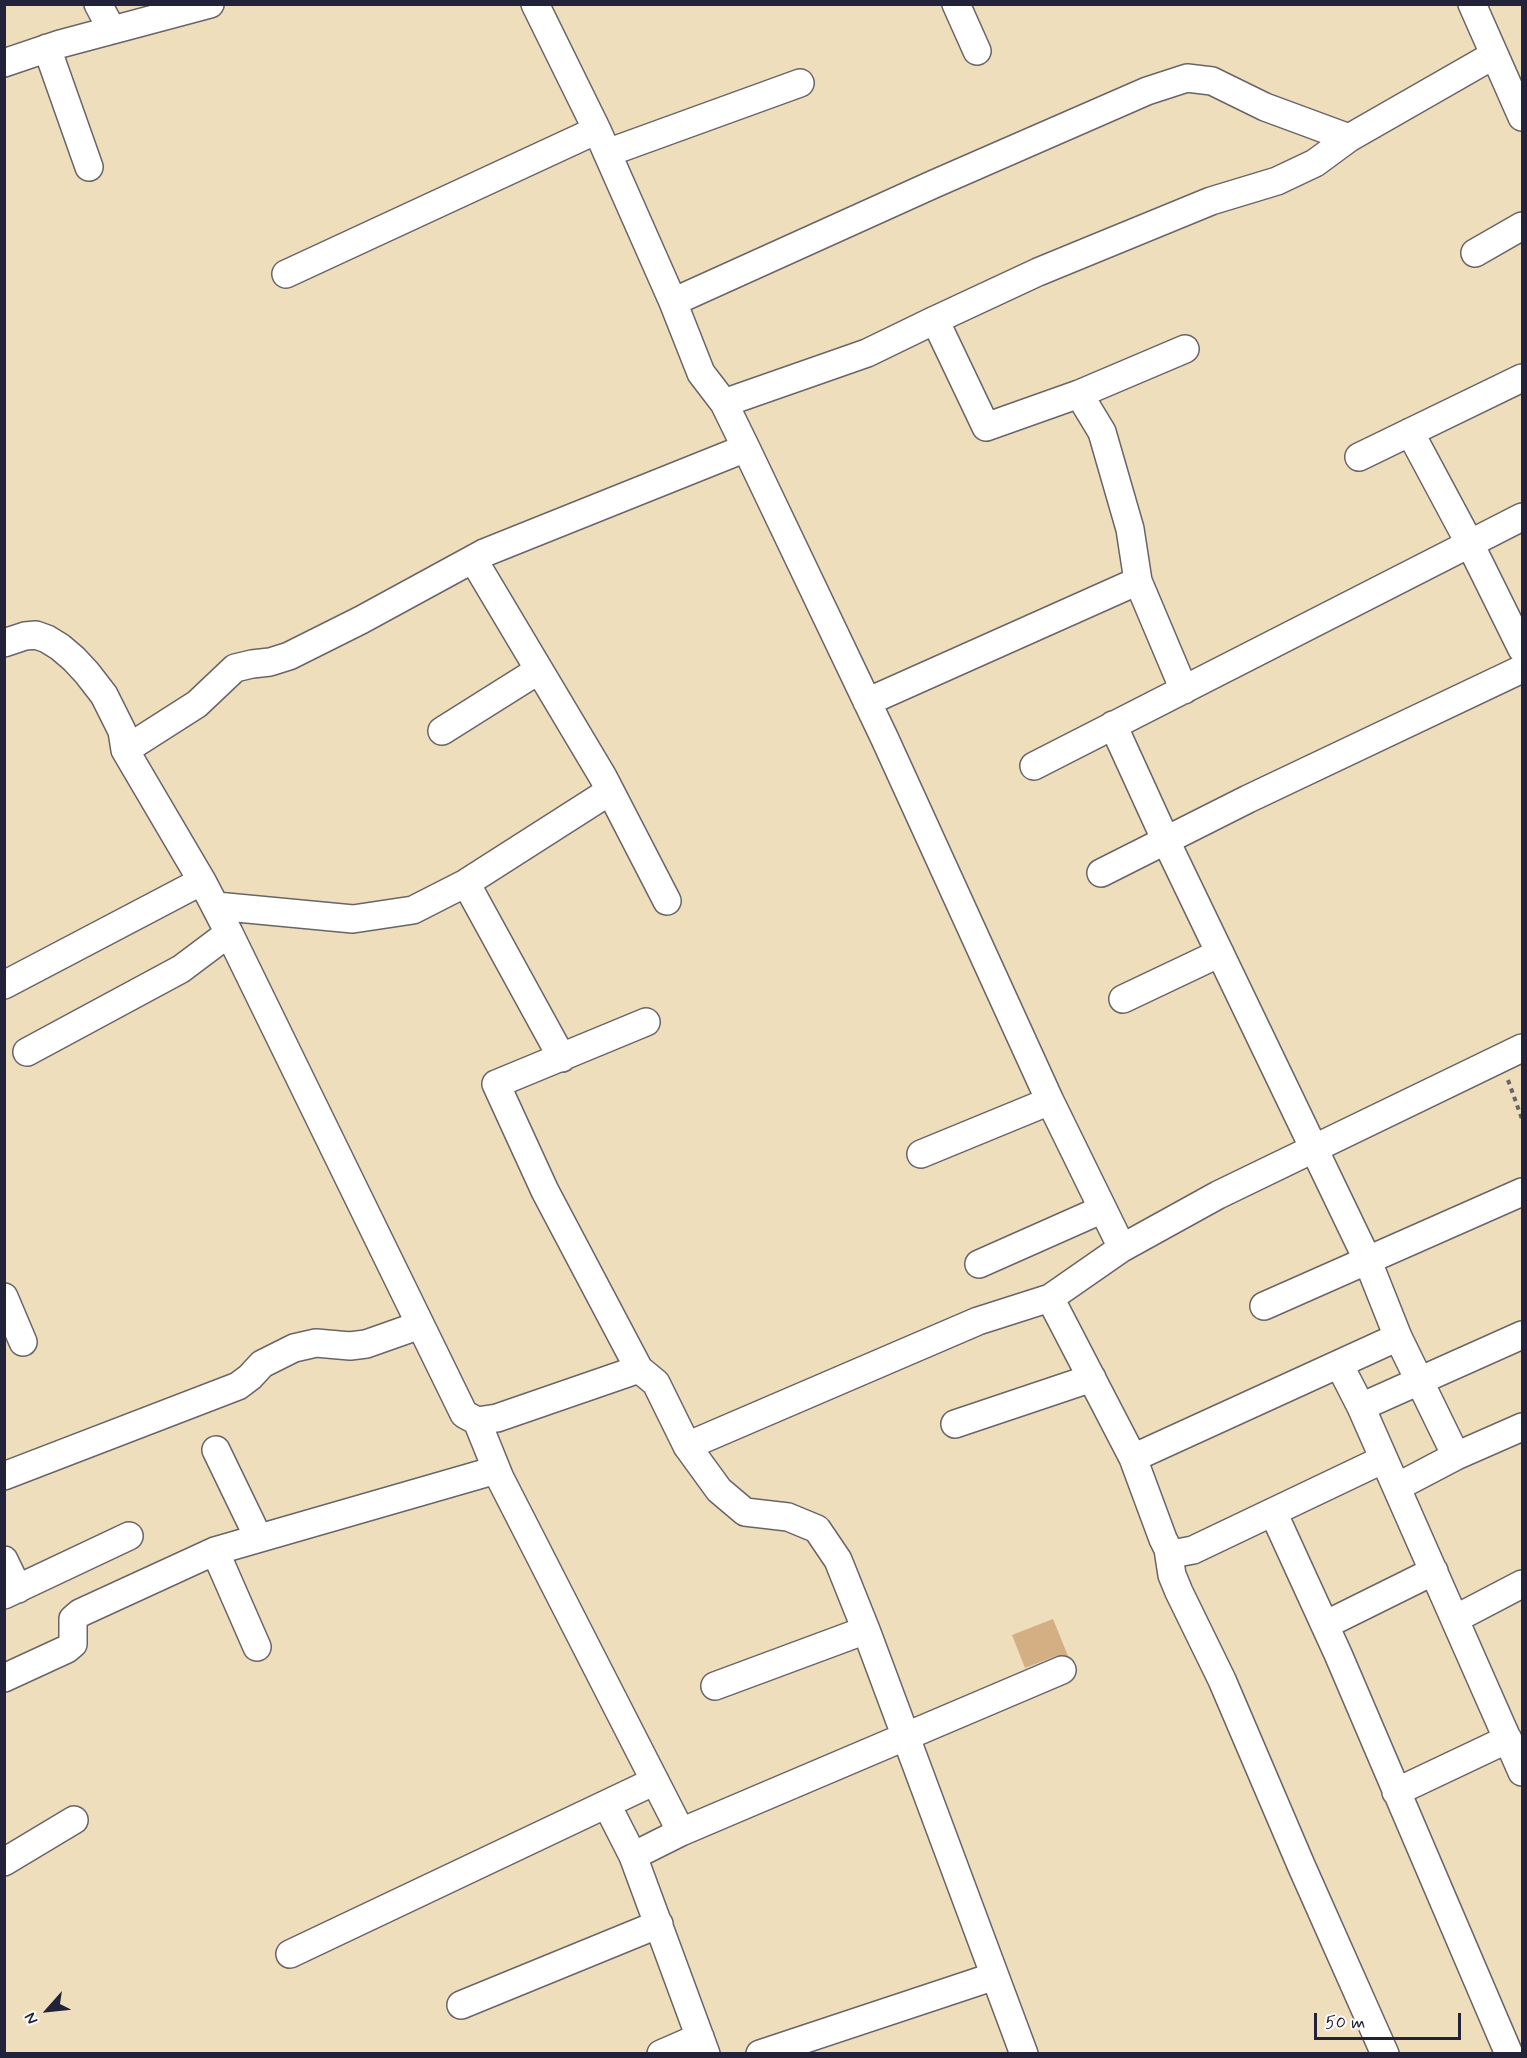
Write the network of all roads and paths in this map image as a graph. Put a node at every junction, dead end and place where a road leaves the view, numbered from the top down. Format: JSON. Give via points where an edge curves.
{"nodes":[{"id":1,"x":98,"y":4,"type":"edge"},
{"id":2,"x":210,"y":4,"type":"edge"},
{"id":3,"x":535,"y":4,"type":"edge"},
{"id":4,"x":956,"y":4,"type":"edge"},
{"id":5,"x":1472,"y":4,"type":"edge"},
{"id":6,"x":112,"y":30,"type":"junction"},
{"id":7,"x":47,"y":48,"type":"junction"},
{"id":8,"x":977,"y":51,"type":"dead end"},
{"id":9,"x":1494,"y":55,"type":"junction"},
{"id":10,"x":4,"y":63,"type":"edge"},
{"id":11,"x":800,"y":83,"type":"dead end"},
{"id":12,"x":1517,"y":88,"type":"edge"},
{"id":13,"x":1522,"y":117,"type":"edge"},
{"id":14,"x":1349,"y":138,"type":"junction"},
{"id":15,"x":602,"y":142,"type":"junction"},
{"id":16,"x":89,"y":167,"type":"dead end"},
{"id":17,"x":1522,"y":226,"type":"edge"},
{"id":18,"x":1475,"y":253,"type":"dead end"},
{"id":19,"x":286,"y":274,"type":"dead end"},
{"id":20,"x":673,"y":302,"type":"junction"},
{"id":21,"x":935,"y":320,"type":"junction"},
{"id":22,"x":1185,"y":349,"type":"dead end"},
{"id":23,"x":1522,"y":378,"type":"edge"},
{"id":24,"x":1079,"y":394,"type":"junction"},
{"id":25,"x":724,"y":403,"type":"junction"},
{"id":26,"x":1410,"y":432,"type":"junction"},
{"id":27,"x":746,"y":448,"type":"junction"},
{"id":28,"x":1359,"y":457,"type":"dead end"},
{"id":29,"x":1522,"y":517,"type":"edge"},
{"id":30,"x":1470,"y":544,"type":"junction"},
{"id":31,"x":473,"y":559,"type":"junction"},
{"id":32,"x":1138,"y":581,"type":"junction"},
{"id":33,"x":4,"y":643,"type":"edge"},
{"id":34,"x":1522,"y":649,"type":"edge"},
{"id":35,"x":1522,"y":669,"type":"edge"},
{"id":36,"x":539,"y":670,"type":"junction"},
{"id":37,"x":1184,"y":690,"type":"junction"},
{"id":38,"x":867,"y":702,"type":"junction"},
{"id":39,"x":1113,"y":725,"type":"junction"},
{"id":40,"x":442,"y":731,"type":"dead end"},
{"id":41,"x":125,"y":750,"type":"junction"},
{"id":42,"x":1034,"y":766,"type":"dead end"},
{"id":43,"x":610,"y":791,"type":"junction"},
{"id":44,"x":1166,"y":841,"type":"junction"},
{"id":45,"x":1101,"y":873,"type":"dead end"},
{"id":46,"x":202,"y":881,"type":"junction"},
{"id":47,"x":466,"y":883,"type":"junction"},
{"id":48,"x":667,"y":901,"type":"dead end"},
{"id":49,"x":216,"y":906,"type":"junction"},
{"id":50,"x":229,"y":933,"type":"junction"},
{"id":51,"x":1220,"y":953,"type":"junction"},
{"id":52,"x":4,"y":985,"type":"edge"},
{"id":53,"x":1123,"y":999,"type":"dead end"},
{"id":54,"x":646,"y":1023,"type":"dead end"},
{"id":55,"x":27,"y":1052,"type":"dead end"},
{"id":56,"x":1511,"y":1053,"type":"edge"},
{"id":57,"x":562,"y":1058,"type":"junction"},
{"id":58,"x":1050,"y":1101,"type":"junction"},
{"id":59,"x":1522,"y":1119,"type":"edge"},
{"id":60,"x":1315,"y":1149,"type":"junction"},
{"id":61,"x":921,"y":1154,"type":"dead end"},
{"id":62,"x":1522,"y":1192,"type":"edge"},
{"id":63,"x":1103,"y":1209,"type":"junction"},
{"id":64,"x":1122,"y":1248,"type":"junction"},
{"id":65,"x":1367,"y":1259,"type":"junction"},
{"id":66,"x":979,"y":1264,"type":"dead end"},
{"id":67,"x":4,"y":1297,"type":"edge"},
{"id":68,"x":1050,"y":1298,"type":"junction"},
{"id":69,"x":1264,"y":1306,"type":"dead end"},
{"id":70,"x":420,"y":1325,"type":"junction"},
{"id":71,"x":1522,"y":1335,"type":"edge"},
{"id":72,"x":1398,"y":1337,"type":"junction"},
{"id":73,"x":23,"y":1342,"type":"dead end"},
{"id":74,"x":1339,"y":1364,"type":"junction"},
{"id":75,"x":639,"y":1369,"type":"junction"},
{"id":76,"x":1092,"y":1378,"type":"junction"},
{"id":77,"x":1420,"y":1382,"type":"junction"},
{"id":78,"x":1361,"y":1407,"type":"junction"},
{"id":79,"x":477,"y":1421,"type":"junction"},
{"id":80,"x":955,"y":1424,"type":"dead end"},
{"id":81,"x":1522,"y":1427,"type":"edge"},
{"id":82,"x":687,"y":1446,"type":"junction"},
{"id":83,"x":216,"y":1450,"type":"dead end"},
{"id":84,"x":1456,"y":1456,"type":"junction"},
{"id":85,"x":1133,"y":1458,"type":"junction"},
{"id":86,"x":1384,"y":1459,"type":"junction"},
{"id":87,"x":496,"y":1470,"type":"junction"},
{"id":88,"x":4,"y":1476,"type":"edge"},
{"id":89,"x":1397,"y":1487,"type":"junction"},
{"id":90,"x":1273,"y":1512,"type":"junction"},
{"id":91,"x":129,"y":1536,"type":"dead end"},
{"id":92,"x":258,"y":1537,"type":"junction"},
{"id":93,"x":1168,"y":1549,"type":"junction"},
{"id":94,"x":215,"y":1551,"type":"junction"},
{"id":95,"x":4,"y":1560,"type":"edge"},
{"id":96,"x":1434,"y":1571,"type":"junction"},
{"id":97,"x":1522,"y":1584,"type":"edge"},
{"id":98,"x":11,"y":1592,"type":"edge"},
{"id":99,"x":1455,"y":1619,"type":"junction"},
{"id":100,"x":1324,"y":1624,"type":"junction"},
{"id":101,"x":866,"y":1630,"type":"junction"},
{"id":102,"x":257,"y":1647,"type":"dead end"},
{"id":103,"x":1062,"y":1670,"type":"dead end"},
{"id":104,"x":4,"y":1678,"type":"edge"},
{"id":105,"x":715,"y":1686,"type":"dead end"},
{"id":106,"x":906,"y":1736,"type":"junction"},
{"id":107,"x":1508,"y":1739,"type":"junction"},
{"id":108,"x":1522,"y":1772,"type":"edge"},
{"id":109,"x":655,"y":1781,"type":"junction"},
{"id":110,"x":1396,"y":1792,"type":"junction"},
{"id":111,"x":607,"y":1805,"type":"junction"},
{"id":112,"x":74,"y":1820,"type":"dead end"},
{"id":113,"x":681,"y":1832,"type":"junction"},
{"id":114,"x":633,"y":1857,"type":"junction"},
{"id":115,"x":4,"y":1862,"type":"edge"},
{"id":116,"x":659,"y":1924,"type":"junction"},
{"id":117,"x":290,"y":1953,"type":"dead end"},
{"id":118,"x":995,"y":1976,"type":"junction"},
{"id":119,"x":461,"y":2005,"type":"dead end"},
{"id":120,"x":703,"y":2045,"type":"edge"},
{"id":121,"x":661,"y":2054,"type":"edge"},
{"id":122,"x":760,"y":2054,"type":"edge"},
{"id":123,"x":1024,"y":2054,"type":"edge"},
{"id":124,"x":1385,"y":2054,"type":"edge"},
{"id":125,"x":1509,"y":2054,"type":"edge"}],
"edges":[{"from":1,"to":6,"type":"street"},
{"from":2,"to":6,"type":"street"},
{"from":3,"to":15,"type":"street"},
{"from":4,"to":8,"type":"street"},
{"from":5,"to":9,"type":"street"},
{"from":6,"to":7,"type":"street"},
{"from":7,"to":10,"type":"street"},
{"from":7,"to":16,"type":"street"},
{"from":9,"to":12,"type":"street"},
{"from":9,"to":14,"type":"street"},
{"from":11,"to":15,"type":"street"},
{"from":12,"to":13,"type":"street"},
{"from":14,"to":20,"type":"street","via":[[1264,107],[1212,81],[1187,78],[1147,91]]},
{"from":14,"to":21,"type":"street","via":[[1315,163],[1276,181],[1211,201],[1038,272]]},
{"from":15,"to":19,"type":"street"},
{"from":15,"to":20,"type":"street"},
{"from":17,"to":18,"type":"street"},
{"from":20,"to":25,"type":"street","via":[[700,373]]},
{"from":21,"to":24,"type":"street","via":[[986,427]]},
{"from":21,"to":25,"type":"street","via":[[867,353]]},
{"from":22,"to":24,"type":"street"},
{"from":23,"to":26,"type":"street"},
{"from":24,"to":32,"type":"street","via":[[1102,432],[1130,529]]},
{"from":25,"to":27,"type":"street"},
{"from":26,"to":28,"type":"street"},
{"from":26,"to":30,"type":"street"},
{"from":27,"to":31,"type":"street"},
{"from":27,"to":38,"type":"street"},
{"from":29,"to":30,"type":"street"},
{"from":30,"to":34,"type":"street"},
{"from":30,"to":37,"type":"street"},
{"from":31,"to":36,"type":"street"},
{"from":31,"to":41,"type":"street","via":[[288,656],[235,668],[197,704]]},
{"from":32,"to":37,"type":"street"},
{"from":32,"to":38,"type":"street"},
{"from":33,"to":41,"type":"street","via":[[36,635],[74,659],[114,713]]},
{"from":35,"to":44,"type":"street"},
{"from":36,"to":40,"type":"street"},
{"from":36,"to":43,"type":"street"},
{"from":37,"to":39,"type":"street"},
{"from":38,"to":58,"type":"street"},
{"from":39,"to":42,"type":"street"},
{"from":39,"to":44,"type":"street"},
{"from":41,"to":46,"type":"street"},
{"from":43,"to":47,"type":"street"},
{"from":43,"to":48,"type":"street"},
{"from":44,"to":45,"type":"street"},
{"from":44,"to":51,"type":"street"},
{"from":46,"to":49,"type":"street"},
{"from":46,"to":52,"type":"street"},
{"from":47,"to":49,"type":"street","via":[[413,910],[353,919]]},
{"from":47,"to":57,"type":"street"},
{"from":49,"to":50,"type":"street"},
{"from":50,"to":55,"type":"street","via":[[181,969]]},
{"from":50,"to":70,"type":"street"},
{"from":51,"to":53,"type":"street"},
{"from":51,"to":60,"type":"street"},
{"from":54,"to":57,"type":"street"},
{"from":56,"to":59,"type":"path"},
{"from":56,"to":60,"type":"street"},
{"from":57,"to":75,"type":"street","via":[[496,1084],[545,1191]]},
{"from":58,"to":61,"type":"street"},
{"from":58,"to":63,"type":"street"},
{"from":60,"to":64,"type":"street","via":[[1192,1208]]},
{"from":60,"to":65,"type":"street"},
{"from":62,"to":65,"type":"street"},
{"from":63,"to":64,"type":"street"},
{"from":63,"to":66,"type":"street"},
{"from":64,"to":68,"type":"street"},
{"from":65,"to":69,"type":"street"},
{"from":65,"to":72,"type":"street"},
{"from":67,"to":73,"type":"street"},
{"from":68,"to":76,"type":"street"},
{"from":68,"to":82,"type":"street","via":[[978,1321]]},
{"from":70,"to":79,"type":"street","via":[[464,1414]]},
{"from":70,"to":88,"type":"street","via":[[366,1344],[316,1343],[294,1348],[262,1364],[238,1386]]},
{"from":71,"to":77,"type":"street"},
{"from":72,"to":74,"type":"street"},
{"from":72,"to":77,"type":"street"},
{"from":74,"to":78,"type":"street"},
{"from":74,"to":85,"type":"street"},
{"from":75,"to":79,"type":"street","via":[[497,1418]]},
{"from":75,"to":82,"type":"street","via":[[656,1383]]},
{"from":76,"to":80,"type":"street"},
{"from":76,"to":85,"type":"street"},
{"from":77,"to":78,"type":"street"},
{"from":77,"to":84,"type":"street"},
{"from":78,"to":86,"type":"street"},
{"from":79,"to":87,"type":"street"},
{"from":81,"to":84,"type":"street"},
{"from":82,"to":101,"type":"street","via":[[719,1490],[745,1512],[788,1517],[817,1529],[838,1560]]},
{"from":83,"to":92,"type":"street"},
{"from":84,"to":89,"type":"street"},
{"from":85,"to":93,"type":"street"},
{"from":86,"to":89,"type":"street"},
{"from":86,"to":90,"type":"street"},
{"from":87,"to":92,"type":"street"},
{"from":87,"to":109,"type":"street"},
{"from":89,"to":96,"type":"street"},
{"from":90,"to":93,"type":"street","via":[[1193,1550],[1177,1553]]},
{"from":90,"to":100,"type":"street"},
{"from":91,"to":98,"type":"street"},
{"from":92,"to":94,"type":"street"},
{"from":93,"to":124,"type":"street","via":[[1179,1592],[1222,1680]]},
{"from":94,"to":102,"type":"street"},
{"from":94,"to":104,"type":"street","via":[[80,1613],[73,1619],[73,1644]]},
{"from":95,"to":98,"type":"street"},
{"from":96,"to":99,"type":"street"},
{"from":96,"to":100,"type":"street"},
{"from":97,"to":99,"type":"street"},
{"from":99,"to":107,"type":"street"},
{"from":100,"to":110,"type":"street"},
{"from":101,"to":105,"type":"street"},
{"from":101,"to":106,"type":"street"},
{"from":103,"to":106,"type":"street"},
{"from":106,"to":113,"type":"street"},
{"from":106,"to":118,"type":"street"},
{"from":107,"to":108,"type":"street"},
{"from":107,"to":110,"type":"street"},
{"from":109,"to":111,"type":"street"},
{"from":109,"to":113,"type":"street"},
{"from":110,"to":125,"type":"street"},
{"from":111,"to":114,"type":"street"},
{"from":111,"to":117,"type":"street"},
{"from":112,"to":115,"type":"street"},
{"from":113,"to":114,"type":"street"},
{"from":114,"to":116,"type":"street"},
{"from":116,"to":119,"type":"street"},
{"from":116,"to":120,"type":"street"},
{"from":118,"to":122,"type":"street"},
{"from":118,"to":123,"type":"street"},
{"from":120,"to":121,"type":"street"}]}
